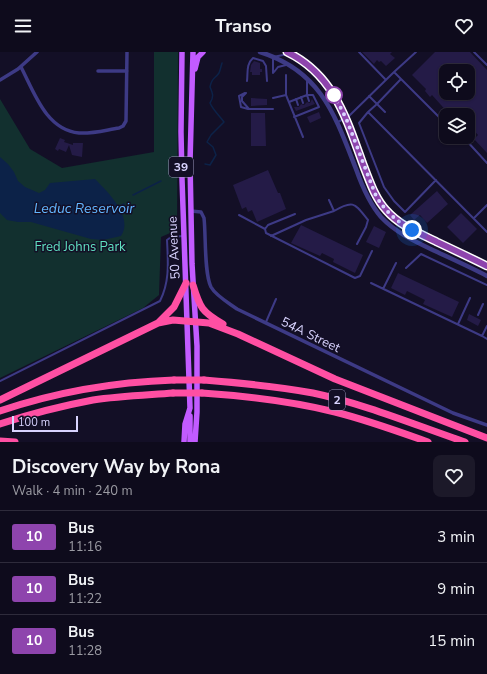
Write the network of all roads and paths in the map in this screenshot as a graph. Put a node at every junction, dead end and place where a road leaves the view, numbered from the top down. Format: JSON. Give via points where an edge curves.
{"nodes":[{"id":1,"x":37,"y":52,"type":"edge"},
{"id":2,"x":127,"y":52,"type":"edge"},
{"id":3,"x":182,"y":52,"type":"edge"},
{"id":4,"x":193,"y":52,"type":"edge"},
{"id":5,"x":203,"y":52,"type":"edge"},
{"id":6,"x":260,"y":52,"type":"edge"},
{"id":7,"x":359,"y":52,"type":"edge"},
{"id":8,"x":416,"y":52,"type":"edge"},
{"id":9,"x":474,"y":52,"type":"edge"},
{"id":10,"x":288,"y":53,"type":"edge"},
{"id":11,"x":273,"y":56,"type":"junction"},
{"id":12,"x":288,"y":64,"type":"junction"},
{"id":13,"x":487,"y":65,"type":"edge"},
{"id":14,"x":21,"y":67,"type":"junction"},
{"id":15,"x":98,"y":71,"type":"dead end"},
{"id":16,"x":127,"y":71,"type":"junction"},
{"id":17,"x":394,"y":72,"type":"junction"},
{"id":18,"x":286,"y":75,"type":"dead end"},
{"id":19,"x":307,"y":79,"type":"junction"},
{"id":20,"x":401,"y":79,"type":"junction"},
{"id":21,"x":0,"y":80,"type":"edge"},
{"id":22,"x":386,"y":80,"type":"junction"},
{"id":23,"x":247,"y":81,"type":"dead end"},
{"id":24,"x":267,"y":81,"type":"dead end"},
{"id":25,"x":192,"y":89,"type":"junction"},
{"id":26,"x":246,"y":92,"type":"dead end"},
{"id":27,"x":286,"y":95,"type":"junction"},
{"id":28,"x":307,"y":95,"type":"junction"},
{"id":29,"x":370,"y":96,"type":"junction"},
{"id":30,"x":301,"y":97,"type":"junction"},
{"id":31,"x":273,"y":98,"type":"dead end"},
{"id":32,"x":296,"y":100,"type":"junction"},
{"id":33,"x":309,"y":101,"type":"dead end"},
{"id":34,"x":288,"y":102,"type":"junction"},
{"id":35,"x":303,"y":103,"type":"dead end"},
{"id":36,"x":377,"y":104,"type":"junction"},
{"id":37,"x":298,"y":105,"type":"dead end"},
{"id":38,"x":311,"y":105,"type":"dead end"},
{"id":39,"x":305,"y":108,"type":"dead end"},
{"id":40,"x":273,"y":109,"type":"dead end"},
{"id":41,"x":300,"y":110,"type":"dead end"},
{"id":42,"x":313,"y":110,"type":"junction"},
{"id":43,"x":307,"y":112,"type":"junction"},
{"id":44,"x":368,"y":112,"type":"junction"},
{"id":45,"x":385,"y":112,"type":"dead end"},
{"id":46,"x":302,"y":114,"type":"junction"},
{"id":47,"x":294,"y":117,"type":"junction"},
{"id":48,"x":439,"y":117,"type":"edge"},
{"id":49,"x":346,"y":118,"type":"junction"},
{"id":50,"x":338,"y":122,"type":"junction"},
{"id":51,"x":303,"y":137,"type":"dead end"},
{"id":52,"x":470,"y":144,"type":"edge"},
{"id":53,"x":487,"y":163,"type":"edge"},
{"id":54,"x":436,"y":180,"type":"junction"},
{"id":55,"x":329,"y":200,"type":"dead end"},
{"id":56,"x":487,"y":205,"type":"edge"},
{"id":57,"x":191,"y":211,"type":"junction"},
{"id":58,"x":334,"y":211,"type":"junction"},
{"id":59,"x":295,"y":214,"type":"dead end"},
{"id":60,"x":239,"y":216,"type":"dead end"},
{"id":61,"x":474,"y":218,"type":"junction"},
{"id":62,"x":265,"y":229,"type":"junction"},
{"id":63,"x":487,"y":232,"type":"edge"},
{"id":64,"x":183,"y":236,"type":"junction"},
{"id":65,"x":271,"y":236,"type":"junction"},
{"id":66,"x":357,"y":244,"type":"dead end"},
{"id":67,"x":372,"y":251,"type":"dead end"},
{"id":68,"x":396,"y":263,"type":"dead end"},
{"id":69,"x":487,"y":266,"type":"edge"},
{"id":70,"x":406,"y":268,"type":"dead end"},
{"id":71,"x":487,"y":276,"type":"edge"},
{"id":72,"x":371,"y":283,"type":"dead end"},
{"id":73,"x":189,"y":284,"type":"junction"},
{"id":74,"x":487,"y":285,"type":"edge"},
{"id":75,"x":383,"y":289,"type":"junction"},
{"id":76,"x":470,"y":298,"type":"dead end"},
{"id":77,"x":276,"y":299,"type":"dead end"},
{"id":78,"x":483,"y":304,"type":"dead end"},
{"id":79,"x":478,"y":315,"type":"dead end"},
{"id":80,"x":187,"y":320,"type":"junction"},
{"id":81,"x":195,"y":321,"type":"junction"},
{"id":82,"x":158,"y":323,"type":"junction"},
{"id":83,"x":265,"y":323,"type":"junction"},
{"id":84,"x":458,"y":325,"type":"junction"},
{"id":85,"x":487,"y":326,"type":"edge"},
{"id":86,"x":238,"y":334,"type":"junction"},
{"id":87,"x":482,"y":336,"type":"junction"},
{"id":88,"x":487,"y":339,"type":"edge"},
{"id":89,"x":197,"y":362,"type":"junction"},
{"id":90,"x":0,"y":381,"type":"edge"},
{"id":91,"x":0,"y":400,"type":"edge"},
{"id":92,"x":190,"y":408,"type":"junction"},
{"id":93,"x":0,"y":411,"type":"edge"},
{"id":94,"x":0,"y":424,"type":"edge"},
{"id":95,"x":487,"y":425,"type":"edge"},
{"id":96,"x":487,"y":438,"type":"edge"},
{"id":97,"x":0,"y":441,"type":"edge"},
{"id":98,"x":15,"y":442,"type":"edge"},
{"id":99,"x":184,"y":442,"type":"edge"},
{"id":100,"x":190,"y":442,"type":"edge"},
{"id":101,"x":196,"y":442,"type":"edge"},
{"id":102,"x":428,"y":442,"type":"edge"},
{"id":103,"x":465,"y":442,"type":"edge"}],
"edges":[{"from":1,"to":14,"type":"street"},
{"from":2,"to":16,"type":"street"},
{"from":3,"to":64,"type":"main road","name":"50 Avenue","number":"39","via":[[180,132]]},
{"from":4,"to":25,"type":"main road","name":"50 Avenue","number":"39"},
{"from":5,"to":25,"type":"main road","via":[[196,63]]},
{"from":6,"to":11,"type":"street"},
{"from":7,"to":22,"type":"lane"},
{"from":8,"to":17,"type":"lane"},
{"from":9,"to":13,"type":"lane"},
{"from":10,"to":11,"type":"lane"},
{"from":10,"to":49,"type":"street","via":[[309,66],[324,80]]},
{"from":11,"to":12,"type":"street"},
{"from":11,"to":12,"type":"lane","via":[[273,73],[278,67]]},
{"from":12,"to":19,"type":"street"},
{"from":14,"to":16,"type":"street","via":[[49,117],[61,127],[78,133],[119,128],[125,124]]},
{"from":14,"to":21,"type":"street"},
{"from":15,"to":16,"type":"street"},
{"from":17,"to":20,"type":"lane"},
{"from":17,"to":22,"type":"lane"},
{"from":18,"to":27,"type":"lane"},
{"from":19,"to":28,"type":"lane"},
{"from":19,"to":50,"type":"street","via":[[326,100]]},
{"from":20,"to":36,"type":"lane"},
{"from":20,"to":48,"type":"lane"},
{"from":22,"to":29,"type":"lane"},
{"from":23,"to":24,"type":"lane","via":[[248,66],[253,58],[263,61]]},
{"from":25,"to":57,"type":"main road","name":"50 Avenue","number":"39"},
{"from":26,"to":40,"type":"lane","via":[[242,96],[242,101],[249,109]]},
{"from":27,"to":31,"type":"lane"},
{"from":27,"to":34,"type":"lane"},
{"from":28,"to":30,"type":"lane"},
{"from":28,"to":33,"type":"lane"},
{"from":28,"to":42,"type":"lane","via":[[313,95],[317,101],[319,107]]},
{"from":29,"to":36,"type":"lane"},
{"from":29,"to":49,"type":"lane"},
{"from":30,"to":32,"type":"lane"},
{"from":30,"to":35,"type":"lane"},
{"from":32,"to":34,"type":"lane"},
{"from":32,"to":37,"type":"lane"},
{"from":34,"to":47,"type":"lane"},
{"from":36,"to":44,"type":"lane"},
{"from":36,"to":45,"type":"lane"},
{"from":38,"to":42,"type":"lane"},
{"from":39,"to":43,"type":"lane"},
{"from":41,"to":46,"type":"lane"},
{"from":42,"to":43,"type":"lane"},
{"from":43,"to":46,"type":"lane"},
{"from":44,"to":54,"type":"lane"},
{"from":44,"to":54,"type":"lane","via":[[358,123],[384,187],[405,212]]},
{"from":46,"to":47,"type":"lane"},
{"from":47,"to":51,"type":"lane"},
{"from":49,"to":50,"type":"lane"},
{"from":49,"to":69,"type":"street","via":[[370,184],[386,210],[412,230]]},
{"from":50,"to":71,"type":"street","via":[[366,194],[381,217],[404,236]]},
{"from":52,"to":53,"type":"lane"},
{"from":54,"to":61,"type":"lane"},
{"from":55,"to":58,"type":"lane"},
{"from":56,"to":61,"type":"lane"},
{"from":57,"to":73,"type":"main road","name":"50 Avenue","number":"39"},
{"from":57,"to":83,"type":"street","name":"54A Street","via":[[200,212],[204,218],[211,287],[237,309]]},
{"from":58,"to":65,"type":"lane"},
{"from":58,"to":66,"type":"lane","via":[[342,206],[354,204],[368,220]]},
{"from":59,"to":62,"type":"lane","via":[[268,225]]},
{"from":60,"to":62,"type":"lane"},
{"from":61,"to":63,"type":"lane"},
{"from":62,"to":65,"type":"lane"},
{"from":64,"to":73,"type":"main road","name":"50 Avenue","number":"39"},
{"from":64,"to":90,"type":"lane","via":[[167,240],[168,275],[160,301]]},
{"from":65,"to":67,"type":"lane","via":[[355,278],[360,276]]},
{"from":68,"to":75,"type":"lane"},
{"from":70,"to":74,"type":"lane","via":[[421,254]]},
{"from":72,"to":75,"type":"lane"},
{"from":73,"to":80,"type":"main road","name":"50 Avenue","number":"39"},
{"from":73,"to":81,"type":"main road","name":"50 Avenue","number":"39"},
{"from":73,"to":82,"type":"highway","via":[[174,307]]},
{"from":73,"to":86,"type":"highway","via":[[206,314]]},
{"from":75,"to":84,"type":"lane"},
{"from":76,"to":84,"type":"lane"},
{"from":77,"to":83,"type":"lane"},
{"from":78,"to":79,"type":"lane"},
{"from":80,"to":81,"type":"highway"},
{"from":80,"to":82,"type":"highway"},
{"from":80,"to":89,"type":"main road","via":[[193,326]]},
{"from":80,"to":92,"type":"main road","name":"50 Avenue","number":"39"},
{"from":81,"to":86,"type":"highway","via":[[209,323]]},
{"from":81,"to":89,"type":"main road","name":"50 Avenue","number":"39"},
{"from":82,"to":91,"type":"highway"},
{"from":83,"to":95,"type":"street","name":"54A Street","via":[[453,413]]},
{"from":84,"to":87,"type":"lane"},
{"from":85,"to":87,"type":"lane"},
{"from":86,"to":96,"type":"highway","via":[[335,379]]},
{"from":87,"to":88,"type":"lane"},
{"from":89,"to":101,"type":"main road","name":"50 Avenue","number":"39"},
{"from":92,"to":99,"type":"main road","name":"50 Avenue","number":"39","via":[[185,424]]},
{"from":92,"to":100,"type":"main road"},
{"from":93,"to":103,"type":"highway","number":"2","bridge":true,"via":[[79,390],[133,382],[204,380],[260,385],[315,394],[366,408]]},
{"from":94,"to":102,"type":"highway","number":"2","bridge":true,"via":[[94,400],[202,393],[256,397],[312,407],[372,422]]},
{"from":97,"to":98,"type":"highway"}]}
